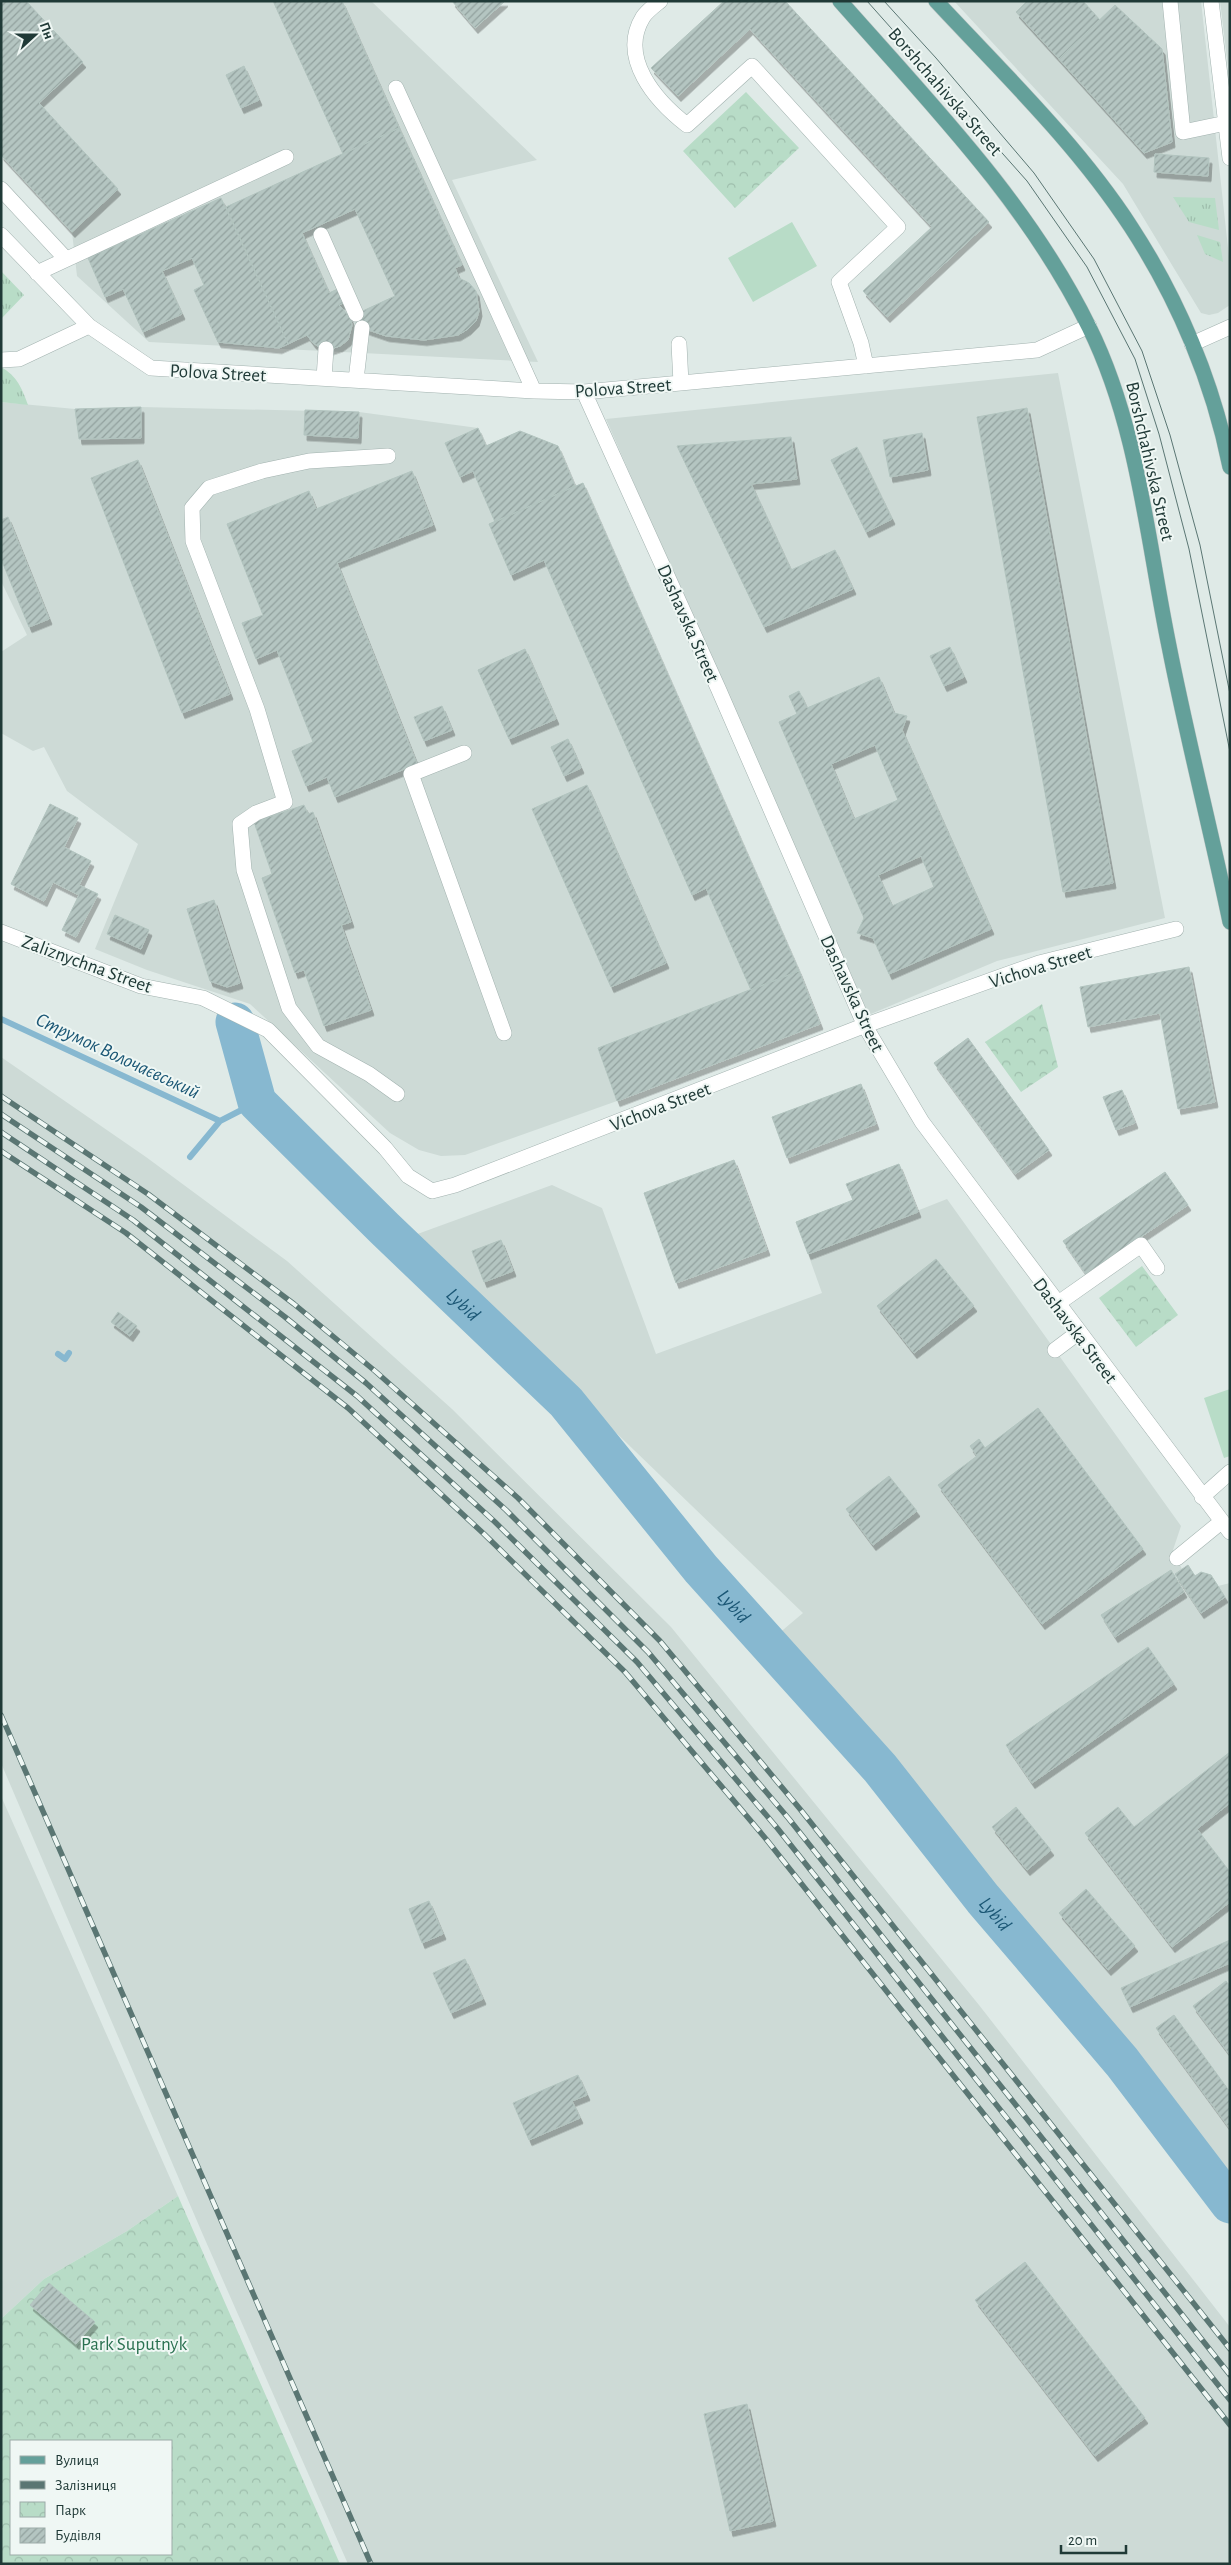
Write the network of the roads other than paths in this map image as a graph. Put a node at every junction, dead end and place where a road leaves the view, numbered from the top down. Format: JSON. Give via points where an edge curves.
{"nodes":[{"id":1,"x":660,"y":1,"type":"edge"},
{"id":2,"x":840,"y":1,"type":"edge"},
{"id":3,"x":936,"y":1,"type":"edge"},
{"id":4,"x":1170,"y":1,"type":"edge"},
{"id":5,"x":1211,"y":1,"type":"edge"},
{"id":6,"x":396,"y":88,"type":"dead end"},
{"id":7,"x":1226,"y":123,"type":"junction"},
{"id":8,"x":286,"y":157,"type":"dead end"},
{"id":9,"x":1230,"y":158,"type":"edge"},
{"id":10,"x":1,"y":189,"type":"edge"},
{"id":11,"x":321,"y":234,"type":"dead end"},
{"id":12,"x":1,"y":235,"type":"edge"},
{"id":13,"x":66,"y":259,"type":"junction"},
{"id":14,"x":37,"y":272,"type":"junction"},
{"id":15,"x":89,"y":326,"type":"junction"},
{"id":16,"x":1089,"y":326,"type":"junction"},
{"id":17,"x":1230,"y":327,"type":"edge"},
{"id":18,"x":679,"y":344,"type":"dead end"},
{"id":19,"x":1192,"y":344,"type":"junction"},
{"id":20,"x":326,"y":349,"type":"dead end"},
{"id":21,"x":1,"y":360,"type":"edge"},
{"id":22,"x":866,"y":366,"type":"junction"},
{"id":23,"x":324,"y":378,"type":"junction"},
{"id":24,"x":356,"y":380,"type":"junction"},
{"id":25,"x":681,"y":383,"type":"junction"},
{"id":26,"x":534,"y":391,"type":"junction"},
{"id":27,"x":584,"y":392,"type":"junction"},
{"id":28,"x":388,"y":456,"type":"dead end"},
{"id":29,"x":1230,"y":466,"type":"edge"},
{"id":30,"x":464,"y":752,"type":"dead end"},
{"id":31,"x":1230,"y":922,"type":"edge"},
{"id":32,"x":1176,"y":929,"type":"dead end"},
{"id":33,"x":1,"y":932,"type":"edge"},
{"id":34,"x":203,"y":998,"type":"joint"},
{"id":35,"x":865,"y":1026,"type":"junction"},
{"id":36,"x":504,"y":1033,"type":"dead end"},
{"id":37,"x":396,"y":1094,"type":"dead end"},
{"id":38,"x":1157,"y":1268,"type":"dead end"},
{"id":39,"x":1057,"y":1304,"type":"junction"},
{"id":40,"x":1078,"y":1332,"type":"junction"},
{"id":41,"x":1055,"y":1350,"type":"dead end"},
{"id":42,"x":1230,"y":1472,"type":"edge"},
{"id":43,"x":1202,"y":1497,"type":"junction"},
{"id":44,"x":1225,"y":1527,"type":"edge"},
{"id":45,"x":1177,"y":1558,"type":"dead end"}],
"edges":[{"from":1,"to":22,"type":"street","via":[[644,16],[635,36],[635,58],[665,108],[687,125],[752,66],[898,227],[839,282]]},
{"from":2,"to":16,"type":"main road","name":"Borshchahivska Street","via":[[961,137],[1011,199],[1054,262]]},
{"from":3,"to":19,"type":"main road","via":[[1093,175],[1131,226],[1167,288]]},
{"from":4,"to":7,"type":"street","via":[[1183,132]]},
{"from":5,"to":7,"type":"street"},
{"from":6,"to":26,"type":"street"},
{"from":7,"to":9,"type":"street"},
{"from":8,"to":13,"type":"street"},
{"from":10,"to":13,"type":"street"},
{"from":11,"to":24,"type":"street","via":[[359,321]]},
{"from":12,"to":14,"type":"street"},
{"from":13,"to":14,"type":"street"},
{"from":14,"to":15,"type":"street"},
{"from":15,"to":21,"type":"street","via":[[19,359]]},
{"from":15,"to":23,"type":"street","name":"Polova Street","via":[[150,368]]},
{"from":16,"to":22,"type":"street","name":"Polova Street","via":[[1037,350]]},
{"from":16,"to":31,"type":"main road","name":"Borshchahivska Street","via":[[1126,425],[1137,471],[1169,646]]},
{"from":17,"to":19,"type":"street"},
{"from":18,"to":25,"type":"street"},
{"from":19,"to":29,"type":"main road"},
{"from":20,"to":23,"type":"street"},
{"from":22,"to":25,"type":"street","name":"Polova Street"},
{"from":23,"to":24,"type":"street","name":"Polova Street"},
{"from":24,"to":26,"type":"street","name":"Polova Street"},
{"from":25,"to":27,"type":"street","name":"Polova Street"},
{"from":26,"to":27,"type":"street","name":"Polova Street"},
{"from":27,"to":35,"type":"street","name":"Dashavska Street"},
{"from":28,"to":37,"type":"street","via":[[309,461],[209,488],[192,508],[191,519],[192,541],[257,709],[285,802],[256,813],[240,824],[244,870],[289,1008],[318,1046],[369,1074]]},
{"from":30,"to":36,"type":"street","via":[[411,774]]},
{"from":32,"to":35,"type":"street","name":"Vichova Street","via":[[1040,963]]},
{"from":33,"to":34,"type":"street","name":"Zaliznychna Street","via":[[142,986]]},
{"from":34,"to":35,"type":"street","name":"Vichova Street","via":[[268,1030],[408,1176],[432,1191],[613,1125]]},
{"from":35,"to":39,"type":"street","name":"Dashavska Street","via":[[922,1122]]},
{"from":38,"to":39,"type":"street","via":[[1141,1245]]},
{"from":39,"to":40,"type":"street","name":"Dashavska Street"},
{"from":40,"to":41,"type":"street"},
{"from":40,"to":43,"type":"street","name":"Dashavska Street"},
{"from":42,"to":43,"type":"street"},
{"from":43,"to":44,"type":"street","name":"Dashavska Street"},
{"from":44,"to":45,"type":"street"}]}
